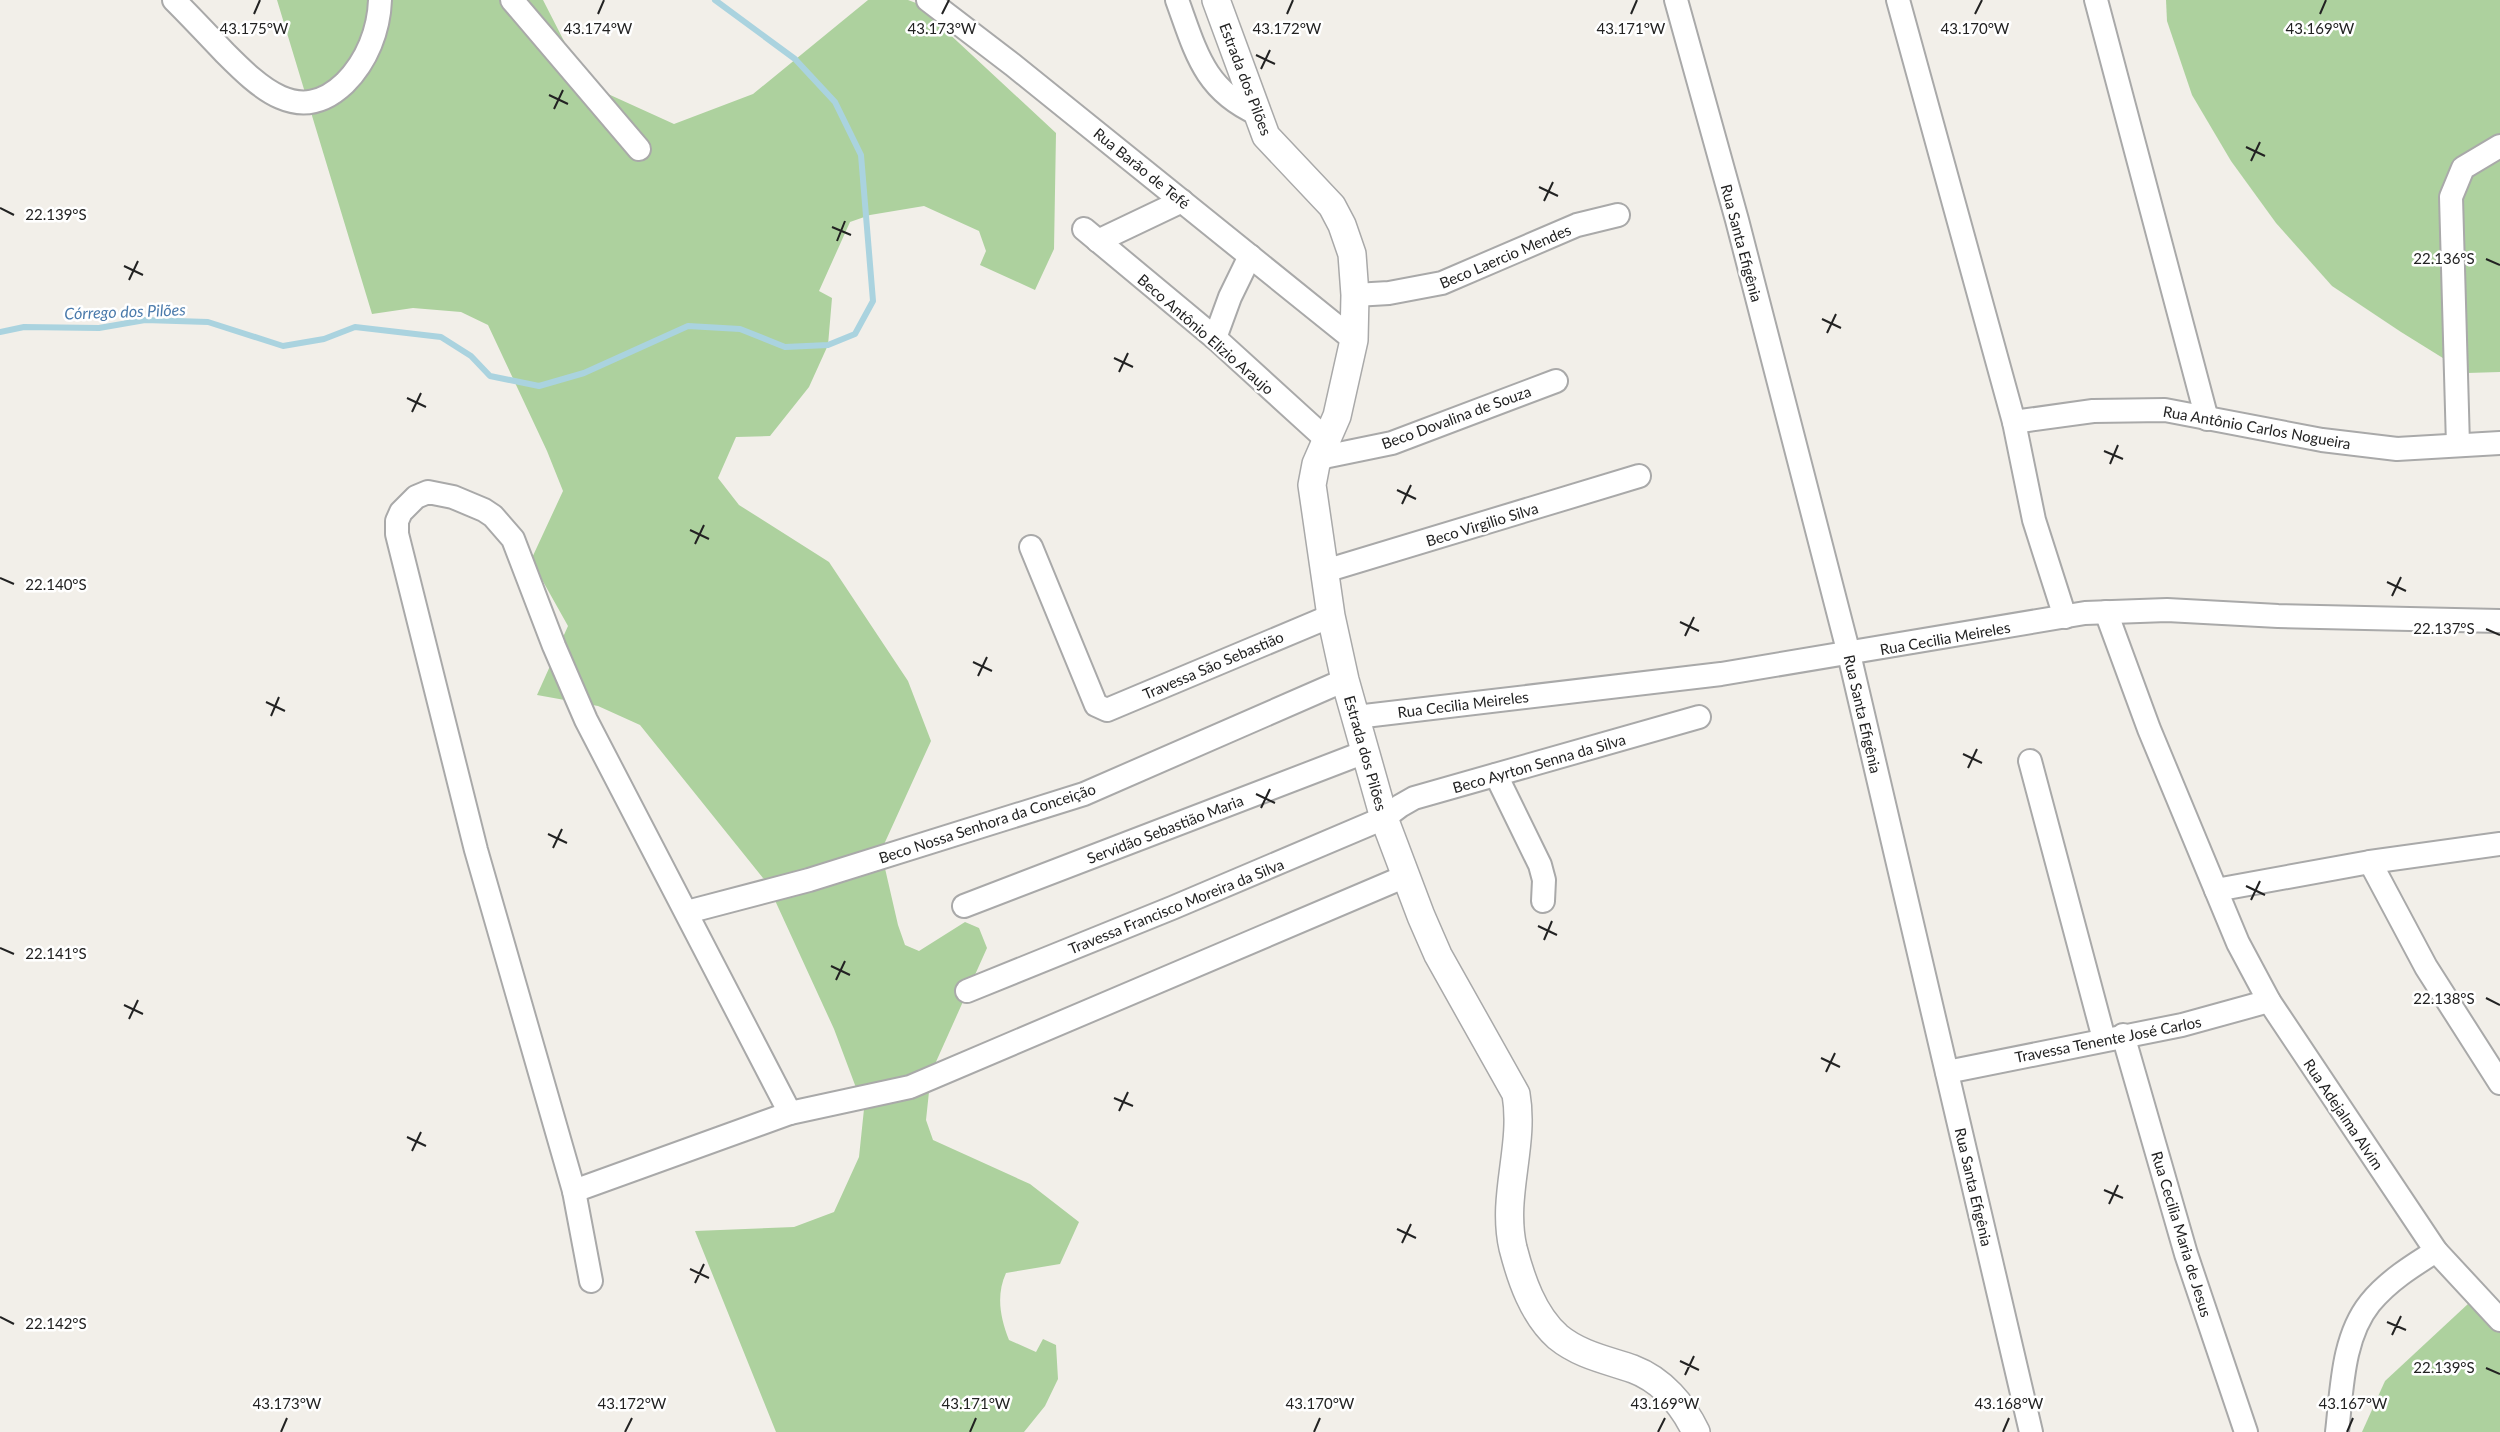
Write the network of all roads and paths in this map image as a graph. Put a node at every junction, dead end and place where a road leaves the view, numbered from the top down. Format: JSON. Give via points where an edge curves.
{"nodes":[{"id":1,"x":174,"y":0,"type":"edge"},
{"id":2,"x":380,"y":0,"type":"edge"},
{"id":3,"x":512,"y":0,"type":"edge"},
{"id":4,"x":928,"y":0,"type":"edge"},
{"id":5,"x":1177,"y":0,"type":"edge"},
{"id":6,"x":1216,"y":0,"type":"edge"},
{"id":7,"x":1676,"y":0,"type":"edge"},
{"id":8,"x":1898,"y":0,"type":"edge"},
{"id":9,"x":2096,"y":0,"type":"edge"},
{"id":10,"x":1258,"y":114,"type":"junction"},
{"id":11,"x":2500,"y":146,"type":"edge"},
{"id":12,"x":639,"y":148,"type":"dead end"},
{"id":13,"x":1182,"y":201,"type":"junction"},
{"id":14,"x":1618,"y":215,"type":"dead end"},
{"id":15,"x":1251,"y":256,"type":"junction"},
{"id":16,"x":1355,"y":295,"type":"junction"},
{"id":17,"x":1215,"y":338,"type":"junction"},
{"id":18,"x":1354,"y":340,"type":"junction"},
{"id":19,"x":1556,"y":381,"type":"dead end"},
{"id":20,"x":2207,"y":419,"type":"junction"},
{"id":21,"x":2014,"y":422,"type":"junction"},
{"id":22,"x":2500,"y":443,"type":"edge"},
{"id":23,"x":2458,"y":445,"type":"junction"},
{"id":24,"x":1323,"y":449,"type":"junction"},
{"id":25,"x":1639,"y":476,"type":"dead end"},
{"id":26,"x":1031,"y":547,"type":"dead end"},
{"id":27,"x":1325,"y":571,"type":"junction"},
{"id":28,"x":2106,"y":612,"type":"junction"},
{"id":29,"x":1331,"y":616,"type":"junction"},
{"id":30,"x":2065,"y":617,"type":"junction"},
{"id":31,"x":2500,"y":621,"type":"edge"},
{"id":32,"x":1849,"y":654,"type":"junction"},
{"id":33,"x":1345,"y":680,"type":"junction"},
{"id":34,"x":1356,"y":717,"type":"junction"},
{"id":35,"x":1699,"y":717,"type":"dead end"},
{"id":36,"x":1365,"y":752,"type":"junction"},
{"id":37,"x":2030,"y":761,"type":"dead end"},
{"id":38,"x":1496,"y":775,"type":"junction"},
{"id":39,"x":1384,"y":818,"type":"junction"},
{"id":40,"x":2500,"y":844,"type":"edge"},
{"id":41,"x":2370,"y":862,"type":"junction"},
{"id":42,"x":1406,"y":876,"type":"junction"},
{"id":43,"x":2216,"y":890,"type":"junction"},
{"id":44,"x":1543,"y":901,"type":"dead end"},
{"id":45,"x":964,"y":906,"type":"dead end"},
{"id":46,"x":687,"y":912,"type":"junction"},
{"id":47,"x":967,"y":991,"type":"dead end"},
{"id":48,"x":2269,"y":1001,"type":"junction"},
{"id":49,"x":2114,"y":1037,"type":"junction"},
{"id":50,"x":1947,"y":1072,"type":"junction"},
{"id":51,"x":2500,"y":1083,"type":"edge"},
{"id":52,"x":790,"y":1113,"type":"junction"},
{"id":53,"x":574,"y":1191,"type":"junction"},
{"id":54,"x":2436,"y":1251,"type":"junction"},
{"id":55,"x":591,"y":1281,"type":"dead end"},
{"id":56,"x":2500,"y":1320,"type":"edge"},
{"id":57,"x":1696,"y":1432,"type":"edge"},
{"id":58,"x":2031,"y":1432,"type":"edge"},
{"id":59,"x":2246,"y":1432,"type":"edge"},
{"id":60,"x":2337,"y":1432,"type":"edge"}],
"edges":[{"from":1,"to":2,"type":"street","via":[[260,87],[297,102],[321,99],[352,76],[374,36]]},
{"from":3,"to":12,"type":"street"},
{"from":4,"to":13,"type":"street","name":"Rua Barão de Tefé"},
{"from":5,"to":10,"type":"street","via":[[1204,68],[1218,88]]},
{"from":6,"to":10,"type":"street","name":"Estrada dos Pilões"},
{"from":7,"to":32,"type":"street","name":"Rua Santa Efigênia"},
{"from":8,"to":21,"type":"street"},
{"from":9,"to":20,"type":"street"},
{"from":10,"to":16,"type":"street","name":"Estrada dos Pilões","via":[[1266,136],[1332,206],[1352,254]]},
{"from":11,"to":23,"type":"street","via":[[2463,168],[2451,197]]},
{"from":13,"to":15,"type":"street","name":"Rua Barão de Tefé"},
{"from":13,"to":17,"type":"street","name":"Beco Antônio Elizio Araujo","via":[[1091,235]]},
{"from":14,"to":16,"type":"street","name":"Beco Laercio Mendes","via":[[1577,225],[1442,283]]},
{"from":15,"to":17,"type":"street"},
{"from":15,"to":18,"type":"street","name":"Rua Barão de Tefé"},
{"from":16,"to":18,"type":"street","name":"Estrada dos Pilões"},
{"from":17,"to":24,"type":"street","name":"Beco Antônio Elizio Araujo"},
{"from":18,"to":24,"type":"street","name":"Estrada dos Pilões","via":[[1344,391]]},
{"from":19,"to":24,"type":"street","name":"Beco Dovalina de Souza","via":[[1392,443]]},
{"from":20,"to":21,"type":"street","name":"Rua Antônio Carlos Nogueira","via":[[2165,410],[2138,410],[2093,411]]},
{"from":20,"to":23,"type":"street","name":"Rua Antônio Carlos Nogueira","via":[[2322,440],[2397,448]]},
{"from":21,"to":30,"type":"street","via":[[2034,520]]},
{"from":22,"to":23,"type":"street","name":"Rua Antônio Carlos Nogueira"},
{"from":24,"to":27,"type":"street","name":"Estrada dos Pilões","via":[[1311,497]]},
{"from":25,"to":27,"type":"street","name":"Beco Virgilio Silva"},
{"from":26,"to":29,"type":"street","name":"Travessa São Sebastião","via":[[1101,710]]},
{"from":27,"to":29,"type":"street","name":"Estrada dos Pilões"},
{"from":28,"to":30,"type":"street","name":"Rua Cecilia Meireles"},
{"from":28,"to":31,"type":"street","name":"Rua Cecilia Meireles","via":[[2167,610]]},
{"from":28,"to":43,"type":"street","name":"Rua Adejalma Alvim","via":[[2149,729]]},
{"from":29,"to":33,"type":"street","name":"Estrada dos Pilões"},
{"from":30,"to":32,"type":"street","name":"Rua Cecilia Meireles"},
{"from":32,"to":34,"type":"street","name":"Rua Cecilia Meireles","via":[[1722,674]]},
{"from":32,"to":50,"type":"street","name":"Rua Santa Efigênia"},
{"from":33,"to":34,"type":"street","name":"Estrada dos Pilões"},
{"from":33,"to":46,"type":"street","name":"Beco Nossa Senhora da Conceição","via":[[1084,794],[809,880]]},
{"from":34,"to":36,"type":"street","name":"Estrada dos Pilões"},
{"from":35,"to":38,"type":"street","name":"Beco Ayrton Senna da Silva"},
{"from":36,"to":39,"type":"street","name":"Estrada dos Pilões"},
{"from":36,"to":45,"type":"street","name":"Servidão Sebastião Maria"},
{"from":37,"to":49,"type":"street","name":"Rua Cecilia Maria de Jesus"},
{"from":38,"to":39,"type":"street","name":"Beco Ayrton Senna da Silva","via":[[1414,798]]},
{"from":38,"to":44,"type":"street","via":[[1540,865]]},
{"from":39,"to":42,"type":"street","name":"Estrada dos Pilões"},
{"from":39,"to":47,"type":"street","name":"Travessa Francisco Moreira da Silva"},
{"from":40,"to":41,"type":"street"},
{"from":41,"to":43,"type":"street"},
{"from":41,"to":51,"type":"street","via":[[2426,967]]},
{"from":42,"to":52,"type":"street","via":[[910,1087]]},
{"from":42,"to":57,"type":"street","name":"Estrada dos Pilões","via":[[1438,955],[1516,1094],[1520,1116],[1509,1220],[1513,1248],[1529,1297],[1560,1338],[1588,1355],[1634,1370],[1661,1386],[1679,1402]]},
{"from":43,"to":48,"type":"street","name":"Rua Adejalma Alvim"},
{"from":46,"to":52,"type":"street"},
{"from":46,"to":53,"type":"street","via":[[586,720],[513,539],[493,516],[453,497],[428,492],[416,497],[401,512],[397,534],[476,850]]},
{"from":48,"to":49,"type":"street","name":"Travessa Tenente José Carlos","via":[[2182,1025]]},
{"from":48,"to":54,"type":"street","name":"Rua Adejalma Alvim"},
{"from":49,"to":50,"type":"street","name":"Travessa Tenente José Carlos"},
{"from":49,"to":59,"type":"street","name":"Rua Cecilia Maria de Jesus"},
{"from":50,"to":58,"type":"street","name":"Rua Santa Efigênia"},
{"from":52,"to":53,"type":"street"},
{"from":53,"to":55,"type":"street"},
{"from":54,"to":56,"type":"street","name":"Rua Adejalma Alvim"},
{"from":54,"to":60,"type":"street","via":[[2394,1279],[2369,1305],[2345,1363]]}]}
